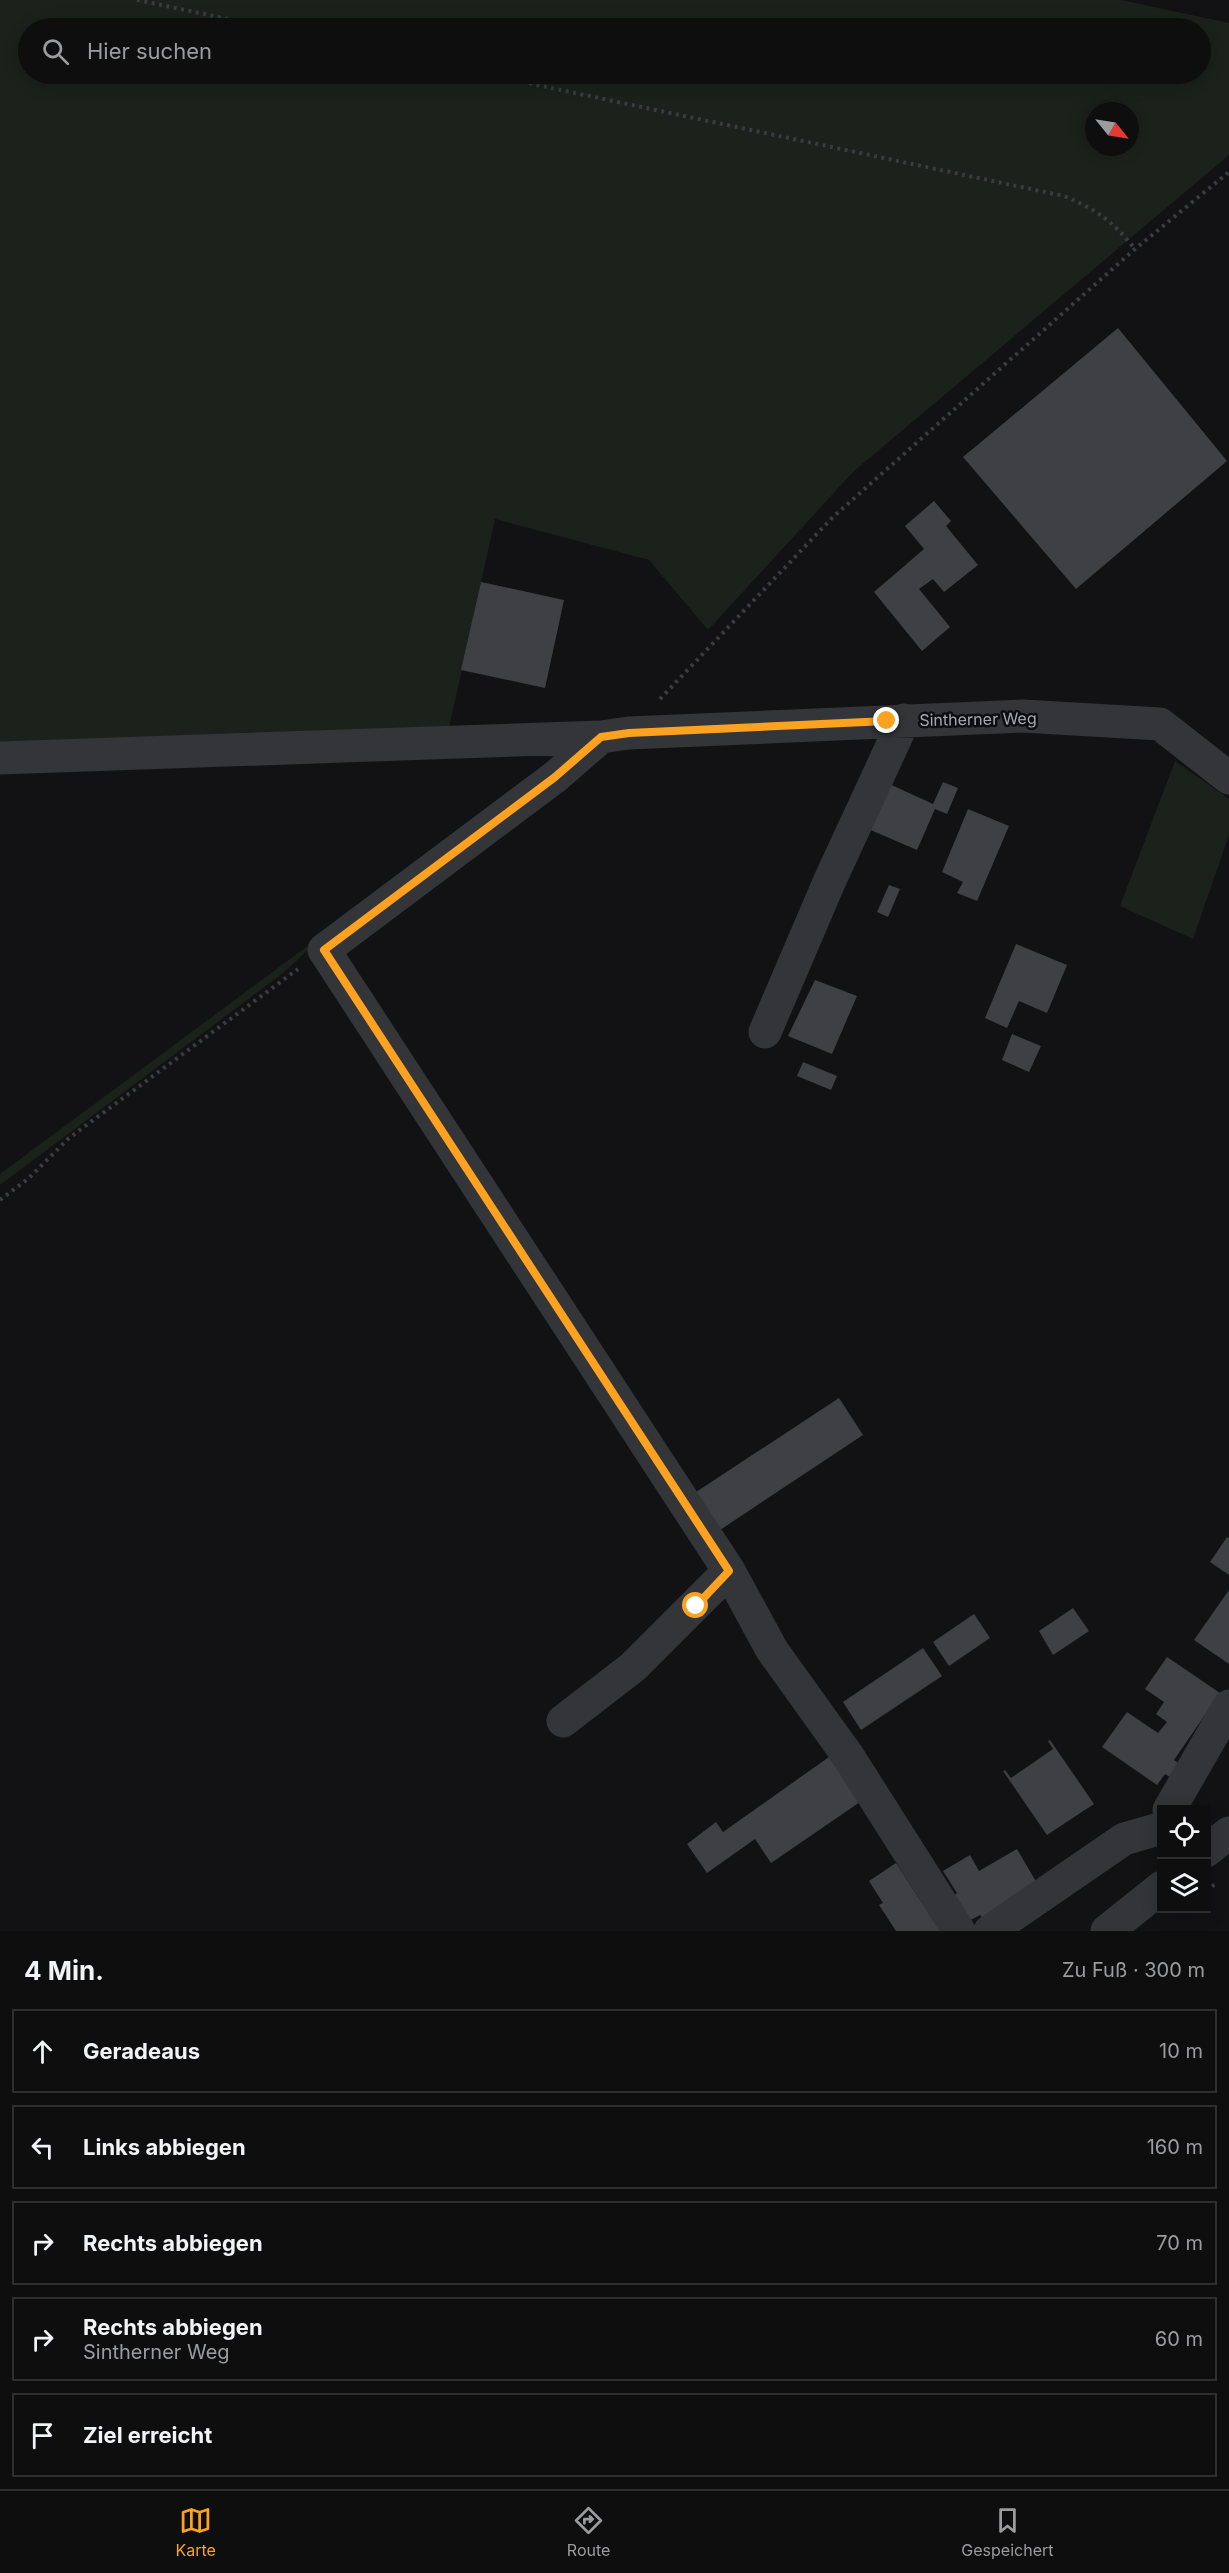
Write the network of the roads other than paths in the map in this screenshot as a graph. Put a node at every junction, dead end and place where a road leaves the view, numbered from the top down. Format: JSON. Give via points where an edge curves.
{"nodes":[{"id":1,"x":904,"y":720,"type":"junction"},
{"id":2,"x":615,"y":735,"type":"junction"},
{"id":3,"x":0,"y":758,"type":"edge"},
{"id":4,"x":1229,"y":778,"type":"edge"},
{"id":5,"x":765,"y":1032,"type":"dead end"},
{"id":6,"x":729,"y":1571,"type":"junction"},
{"id":7,"x":1229,"y":1706,"type":"edge"},
{"id":8,"x":563,"y":1721,"type":"dead end"},
{"id":9,"x":1171,"y":1805,"type":"edge"},
{"id":10,"x":1157,"y":1829,"type":"edge"},
{"id":11,"x":1229,"y":1833,"type":"edge"},
{"id":12,"x":1211,"y":1847,"type":"edge"},
{"id":13,"x":1157,"y":1890,"type":"edge"},
{"id":14,"x":959,"y":1931,"type":"edge"},
{"id":15,"x":990,"y":1931,"type":"edge"},
{"id":16,"x":1107,"y":1931,"type":"edge"}],
"edges":[{"from":1,"to":2,"type":"street","name":"Sintherner Weg"},
{"from":1,"to":4,"type":"street","name":"Sintherner Weg","via":[[1023,716],[1160,724]]},
{"from":1,"to":5,"type":"street"},
{"from":2,"to":3,"type":"street","name":"Sintherner Weg"},
{"from":2,"to":6,"type":"street","via":[[324,950]]},
{"from":6,"to":8,"type":"street","via":[[633,1667]]},
{"from":6,"to":14,"type":"street","via":[[772,1650],[848,1756]]},
{"from":7,"to":9,"type":"street"},
{"from":10,"to":15,"type":"street","via":[[1124,1839]]},
{"from":11,"to":12,"type":"street"},
{"from":13,"to":16,"type":"street"}]}
